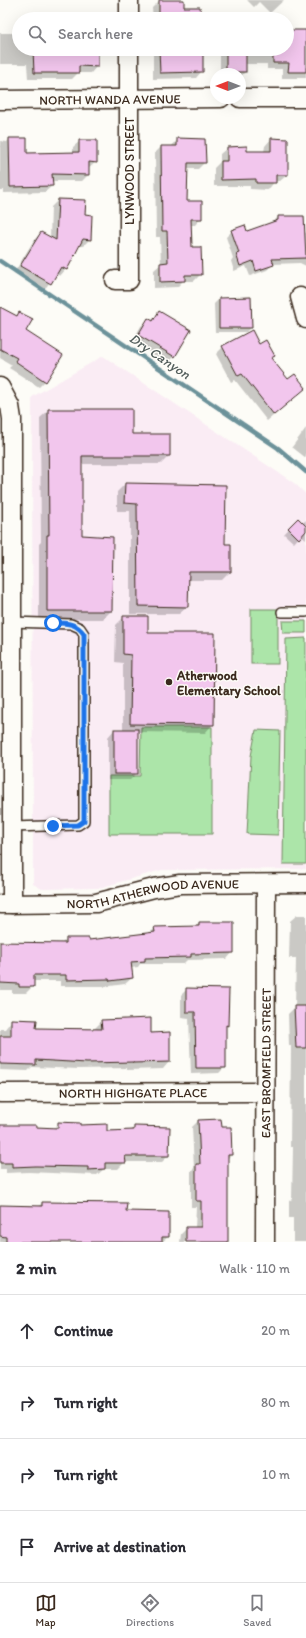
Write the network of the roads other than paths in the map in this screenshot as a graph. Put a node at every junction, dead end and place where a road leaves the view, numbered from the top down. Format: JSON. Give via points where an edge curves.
{"nodes":[{"id":1,"x":129,"y":0,"type":"edge"},
{"id":2,"x":129,"y":12,"type":"edge"},
{"id":3,"x":129,"y":56,"type":"edge"},
{"id":4,"x":129,"y":98,"type":"junction"},
{"id":5,"x":210,"y":98,"type":"edge"},
{"id":6,"x":246,"y":98,"type":"edge"},
{"id":7,"x":306,"y":98,"type":"edge"},
{"id":8,"x":0,"y":100,"type":"edge"},
{"id":9,"x":115,"y":280,"type":"dead end"},
{"id":10,"x":300,"y":297,"type":"dead end"},
{"id":11,"x":306,"y":319,"type":"edge"},
{"id":12,"x":2,"y":390,"type":"edge"},
{"id":13,"x":6,"y":537,"type":"edge"},
{"id":14,"x":282,"y":612,"type":"dead end"},
{"id":15,"x":306,"y":612,"type":"edge"},
{"id":16,"x":12,"y":622,"type":"junction"},
{"id":17,"x":6,"y":722,"type":"edge"},
{"id":18,"x":12,"y":827,"type":"junction"},
{"id":19,"x":266,"y":884,"type":"junction"},
{"id":20,"x":306,"y":884,"type":"edge"},
{"id":21,"x":6,"y":904,"type":"edge"},
{"id":22,"x":265,"y":1092,"type":"junction"},
{"id":23,"x":0,"y":1093,"type":"edge"},
{"id":24,"x":265,"y":1242,"type":"edge"}],
"edges":[{"from":1,"to":2,"type":"street"},
{"from":3,"to":4,"type":"street","name":"LYNWOOD STREET"},
{"from":4,"to":5,"type":"street","name":"NORTH WANDA AVENUE"},
{"from":4,"to":8,"type":"street","name":"NORTH WANDA AVENUE"},
{"from":4,"to":9,"type":"street","name":"LYNWOOD STREET","via":[[129,280]]},
{"from":6,"to":7,"type":"street"},
{"from":10,"to":11,"type":"street"},
{"from":12,"to":13,"type":"street","via":[[10,406],[12,418]]},
{"from":13,"to":16,"type":"street"},
{"from":14,"to":15,"type":"lane"},
{"from":16,"to":17,"type":"street"},
{"from":16,"to":18,"type":"lane","via":[[71,624],[80,628],[84,634],[84,821],[78,825]]},
{"from":17,"to":18,"type":"street"},
{"from":18,"to":21,"type":"street"},
{"from":19,"to":20,"type":"street","name":"NORTH ATHERWOOD AVENUE"},
{"from":19,"to":21,"type":"street","name":"NORTH ATHERWOOD AVENUE","via":[[180,884],[96,903]]},
{"from":19,"to":22,"type":"street","name":"EAST BROMFIELD STREET"},
{"from":22,"to":23,"type":"street","name":"NORTH HIGHGATE PLACE"},
{"from":22,"to":24,"type":"street","name":"EAST BROMFIELD STREET"}]}
